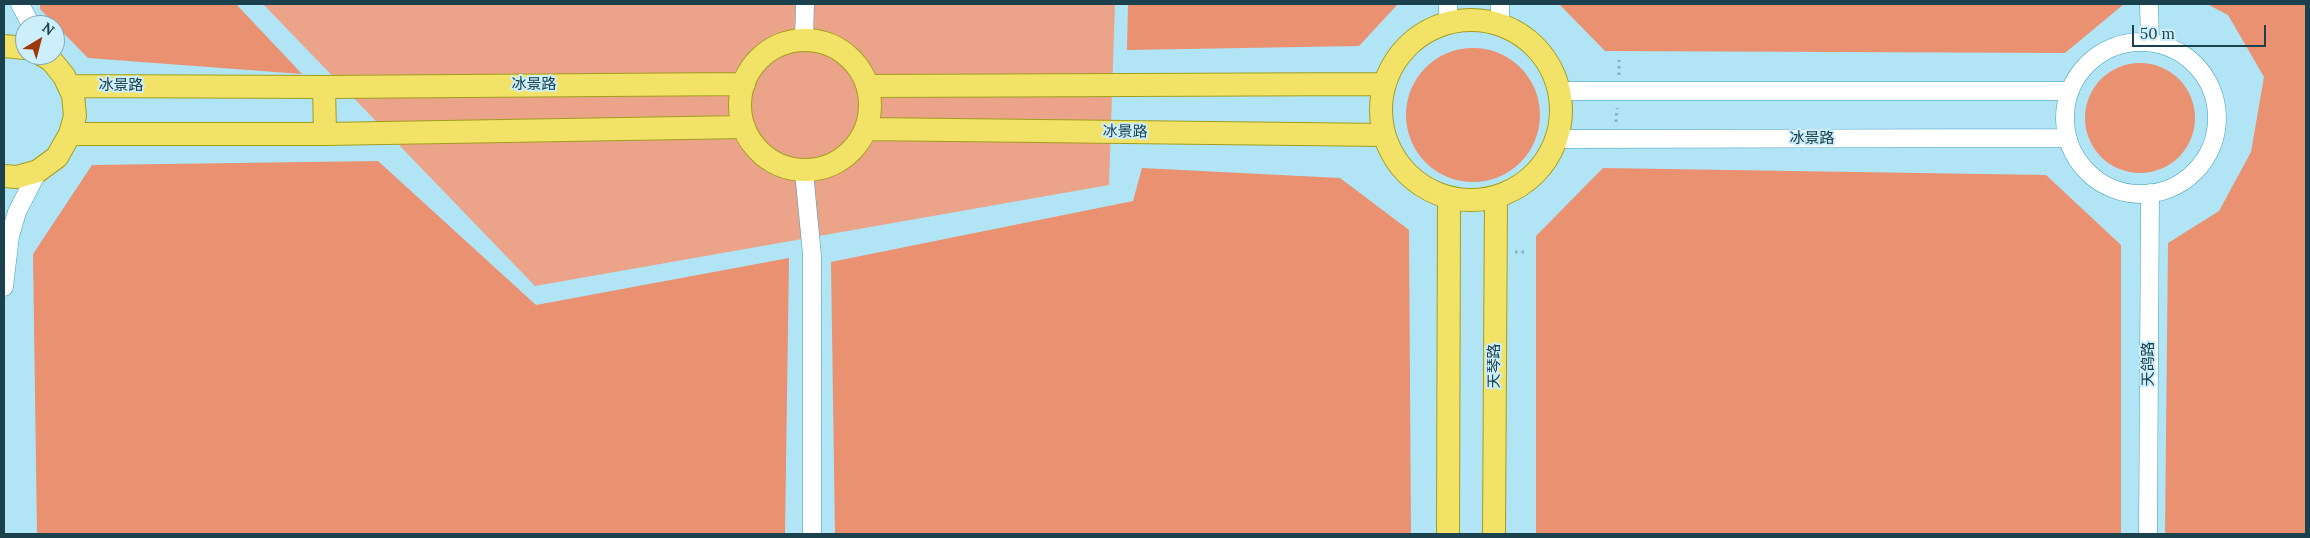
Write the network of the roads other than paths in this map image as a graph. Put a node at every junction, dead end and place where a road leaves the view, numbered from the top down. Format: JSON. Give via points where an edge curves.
{"nodes":[{"id":1,"x":805,"y":4,"type":"edge"},
{"id":2,"x":2149,"y":4,"type":"edge"},
{"id":3,"x":1448,"y":13,"type":"edge"},
{"id":4,"x":1500,"y":14,"type":"edge"},
{"id":5,"x":804,"y":38,"type":"junction"},
{"id":6,"x":2150,"y":42,"type":"junction"},
{"id":7,"x":54,"y":65,"type":"edge"},
{"id":8,"x":744,"y":84,"type":"junction"},
{"id":9,"x":1385,"y":84,"type":"junction"},
{"id":10,"x":69,"y":86,"type":"junction"},
{"id":11,"x":868,"y":86,"type":"junction"},
{"id":12,"x":324,"y":87,"type":"junction"},
{"id":13,"x":1560,"y":91,"type":"junction"},
{"id":14,"x":2070,"y":91,"type":"junction"},
{"id":15,"x":744,"y":127,"type":"junction"},
{"id":16,"x":866,"y":129,"type":"junction"},
{"id":17,"x":70,"y":134,"type":"junction"},
{"id":18,"x":325,"y":134,"type":"junction"},
{"id":19,"x":1384,"y":135,"type":"junction"},
{"id":20,"x":2068,"y":138,"type":"junction"},
{"id":21,"x":1557,"y":139,"type":"junction"},
{"id":22,"x":38,"y":171,"type":"junction"},
{"id":23,"x":804,"y":172,"type":"junction"},
{"id":24,"x":4,"y":176,"type":"edge"},
{"id":25,"x":2150,"y":194,"type":"junction"},
{"id":26,"x":1496,"y":197,"type":"junction"},
{"id":27,"x":1448,"y":198,"type":"junction"},
{"id":28,"x":4,"y":287,"type":"edge"},
{"id":29,"x":812,"y":534,"type":"edge"},
{"id":30,"x":1448,"y":534,"type":"edge"},
{"id":31,"x":1494,"y":534,"type":"edge"},
{"id":32,"x":2148,"y":534,"type":"edge"}],
"edges":[{"from":1,"to":5,"type":"street"},
{"from":2,"to":6,"type":"street"},
{"from":3,"to":4,"type":"main road","via":[[1474,20]]},
{"from":3,"to":9,"type":"main road","via":[[1398,56]]},
{"from":4,"to":13,"type":"main road","via":[[1548,63]]},
{"from":5,"to":8,"type":"main road","via":[[779,46],[761,57]]},
{"from":5,"to":11,"type":"main road","via":[[842,52],[858,67]]},
{"from":6,"to":14,"type":"street","via":[[2125,43],[2101,53],[2082,69]]},
{"from":6,"to":25,"type":"street","via":[[2174,49],[2194,63],[2208,83],[2216,106],[2216,130],[2208,154],[2193,173],[2173,187]]},
{"from":7,"to":10,"type":"main road"},
{"from":8,"to":12,"type":"main road","name":"冰景路"},
{"from":8,"to":15,"type":"main road","via":[[741,95]]},
{"from":9,"to":11,"type":"main road"},
{"from":9,"to":19,"type":"main road","via":[[1381,110]]},
{"from":10,"to":12,"type":"main road","name":"冰景路"},
{"from":10,"to":17,"type":"main road","via":[[75,116]]},
{"from":11,"to":16,"type":"main road","via":[[870,108]]},
{"from":12,"to":18,"type":"main road"},
{"from":13,"to":14,"type":"street"},
{"from":13,"to":21,"type":"main road","via":[[1562,115]]},
{"from":14,"to":20,"type":"street","via":[[2065,114]]},
{"from":15,"to":18,"type":"main road"},
{"from":15,"to":23,"type":"main road","via":[[760,153],[778,165]]},
{"from":16,"to":19,"type":"main road","name":"冰景路"},
{"from":16,"to":23,"type":"main road","via":[[856,147],[840,161]]},
{"from":17,"to":18,"type":"main road"},
{"from":17,"to":22,"type":"main road","via":[[57,157]]},
{"from":19,"to":27,"type":"main road","via":[[1398,163],[1420,185]]},
{"from":20,"to":21,"type":"street","name":"冰景路"},
{"from":20,"to":25,"type":"street","via":[[2076,158],[2090,174],[2108,186],[2128,193]]},
{"from":21,"to":26,"type":"main road","via":[[1544,165],[1523,185]]},
{"from":22,"to":24,"type":"main road","via":[[16,177]]},
{"from":22,"to":28,"type":"street","via":[[16,212]]},
{"from":23,"to":29,"type":"street","via":[[812,255]]},
{"from":25,"to":32,"type":"street","name":"天鸽路"},
{"from":26,"to":27,"type":"main road","via":[[1472,201]]},
{"from":26,"to":31,"type":"main road","name":"天琴路"},
{"from":27,"to":30,"type":"main road"}]}
